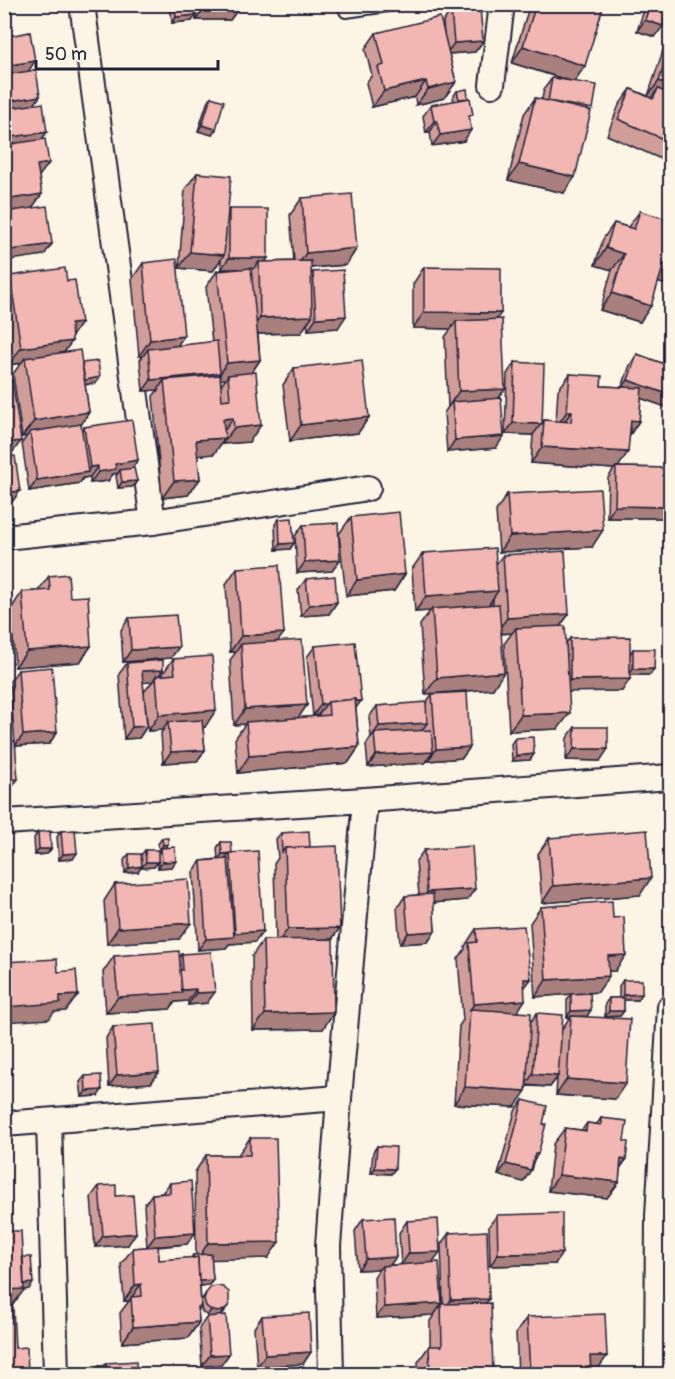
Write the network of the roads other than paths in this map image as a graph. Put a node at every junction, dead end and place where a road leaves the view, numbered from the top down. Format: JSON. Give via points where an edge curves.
{"nodes":[{"id":1,"x":82,"y":4,"type":"edge"},
{"id":2,"x":395,"y":4,"type":"edge"},
{"id":3,"x":502,"y":4,"type":"edge"},
{"id":4,"x":345,"y":11,"type":"dead end"},
{"id":5,"x":492,"y":85,"type":"dead end"},
{"id":6,"x":368,"y":488,"type":"dead end"},
{"id":7,"x":153,"y":522,"type":"junction"},
{"id":8,"x":4,"y":537,"type":"edge"},
{"id":9,"x":670,"y":777,"type":"edge"},
{"id":10,"x":365,"y":800,"type":"junction"},
{"id":11,"x":4,"y":822,"type":"edge"},
{"id":12,"x":670,"y":1007,"type":"edge"},
{"id":13,"x":339,"y":1098,"type":"junction"},
{"id":14,"x":50,"y":1121,"type":"junction"},
{"id":15,"x":4,"y":1124,"type":"edge"},
{"id":16,"x":56,"y":1374,"type":"edge"},
{"id":17,"x":332,"y":1374,"type":"edge"},
{"id":18,"x":657,"y":1374,"type":"edge"}],
"edges":[{"from":1,"to":7,"type":"street"},
{"from":2,"to":4,"type":"lane"},
{"from":3,"to":5,"type":"street"},
{"from":6,"to":7,"type":"street"},
{"from":7,"to":8,"type":"street"},
{"from":9,"to":10,"type":"street"},
{"from":10,"to":11,"type":"street"},
{"from":10,"to":13,"type":"street"},
{"from":12,"to":18,"type":"street","via":[[658,1216]]},
{"from":13,"to":14,"type":"street"},
{"from":13,"to":17,"type":"street","via":[[328,1246]]},
{"from":14,"to":15,"type":"street"},
{"from":14,"to":16,"type":"street"}]}
